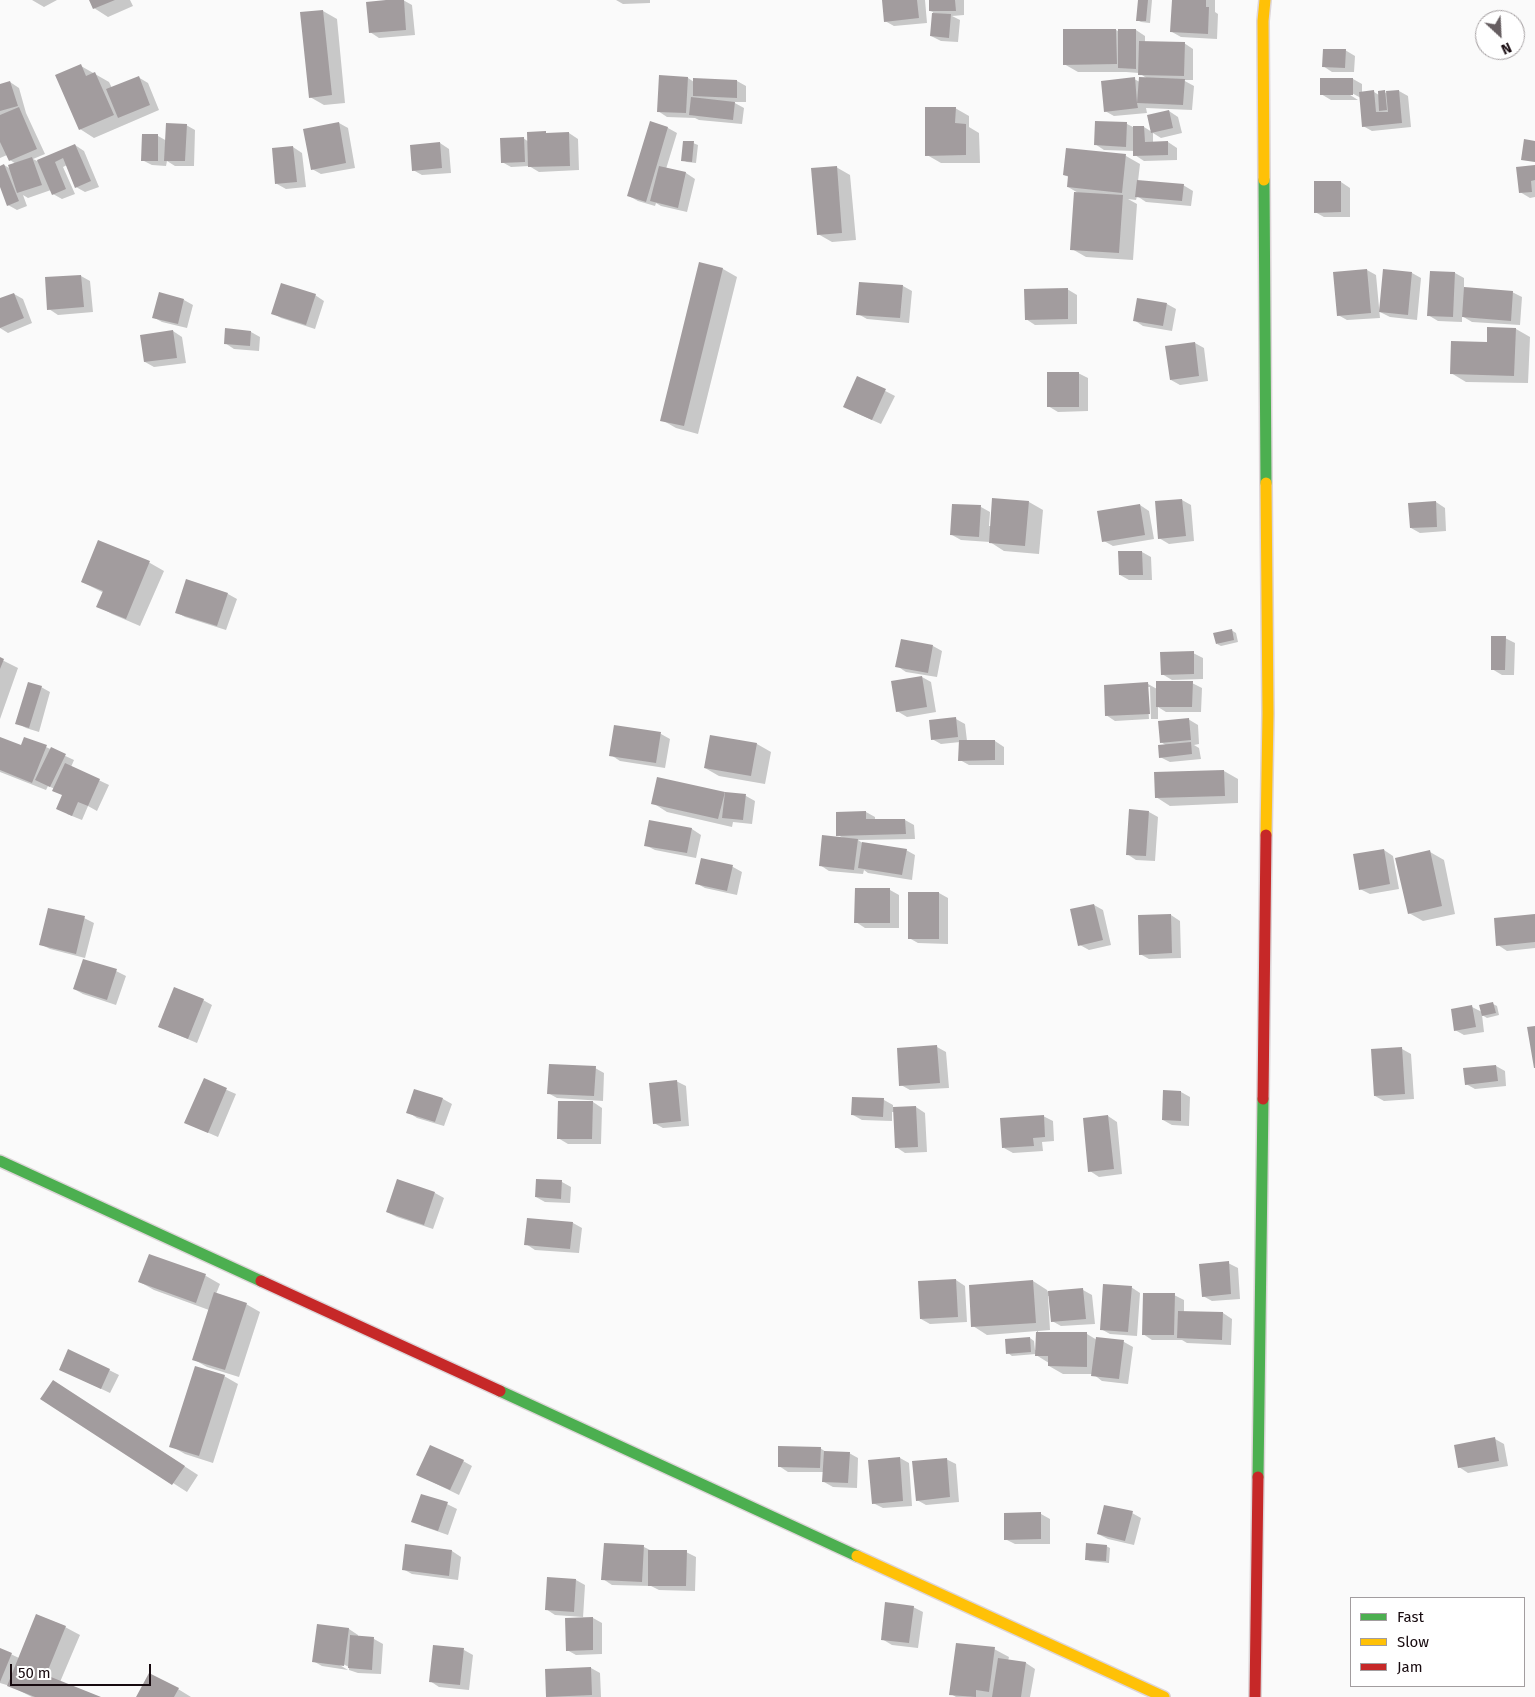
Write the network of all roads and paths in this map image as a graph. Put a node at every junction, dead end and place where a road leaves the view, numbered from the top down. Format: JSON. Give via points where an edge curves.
{"nodes":[{"id":1,"x":1265,"y":0,"type":"edge"},
{"id":2,"x":0,"y":1161,"type":"edge"},
{"id":3,"x":1164,"y":1697,"type":"edge"},
{"id":4,"x":1255,"y":1697,"type":"edge"}],
"edges":[{"from":1,"to":4,"type":"street","via":[[1268,714]]},
{"from":2,"to":3,"type":"street"}]}
